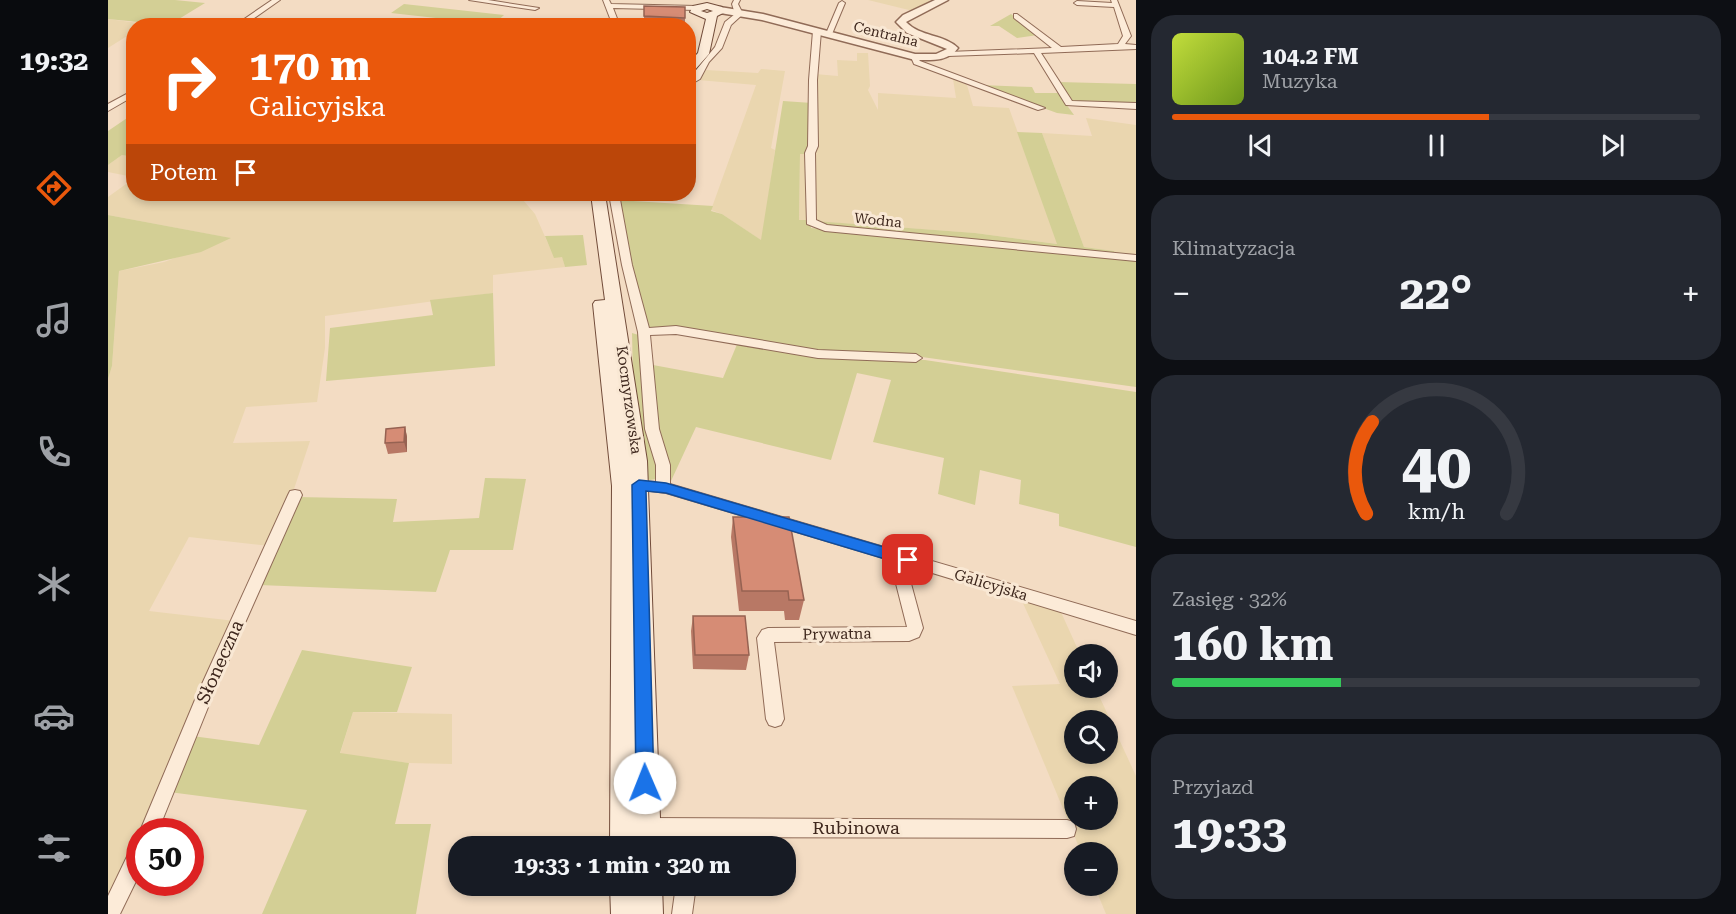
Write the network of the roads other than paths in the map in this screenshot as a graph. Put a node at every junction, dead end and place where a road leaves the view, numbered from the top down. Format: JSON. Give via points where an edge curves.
{"nodes":[{"id":1,"x":278,"y":0,"type":"edge"},
{"id":2,"x":472,"y":0,"type":"edge"},
{"id":3,"x":738,"y":0,"type":"edge"},
{"id":4,"x":943,"y":0,"type":"edge"},
{"id":5,"x":608,"y":3,"type":"edge"},
{"id":6,"x":842,"y":3,"type":"dead end"},
{"id":7,"x":1077,"y":3,"type":"dead end"},
{"id":8,"x":1115,"y":3,"type":"edge"},
{"id":9,"x":670,"y":4,"type":"edge"},
{"id":10,"x":535,"y":8,"type":"dead end"},
{"id":11,"x":707,"y":9,"type":"edge"},
{"id":12,"x":739,"y":14,"type":"junction"},
{"id":13,"x":1017,"y":16,"type":"dead end"},
{"id":14,"x":250,"y":18,"type":"edge"},
{"id":15,"x":614,"y":18,"type":"edge"},
{"id":16,"x":817,"y":31,"type":"junction"},
{"id":17,"x":828,"y":34,"type":"junction"},
{"id":18,"x":1120,"y":46,"type":"junction"},
{"id":19,"x":1136,"y":47,"type":"edge"},
{"id":20,"x":696,"y":49,"type":"edge"},
{"id":21,"x":1059,"y":49,"type":"junction"},
{"id":22,"x":1036,"y":51,"type":"junction"},
{"id":23,"x":948,"y":54,"type":"junction"},
{"id":24,"x":915,"y":57,"type":"junction"},
{"id":25,"x":696,"y":61,"type":"edge"},
{"id":26,"x":696,"y":78,"type":"edge"},
{"id":27,"x":126,"y":97,"type":"edge"},
{"id":28,"x":1136,"y":106,"type":"edge"},
{"id":29,"x":108,"y":108,"type":"edge"},
{"id":30,"x":1041,"y":108,"type":"dead end"},
{"id":31,"x":588,"y":201,"type":"edge"},
{"id":32,"x":598,"y":201,"type":"edge"},
{"id":33,"x":615,"y":201,"type":"edge"},
{"id":34,"x":600,"y":244,"type":"junction"},
{"id":35,"x":1136,"y":258,"type":"edge"},
{"id":36,"x":644,"y":332,"type":"junction"},
{"id":37,"x":916,"y":358,"type":"dead end"},
{"id":38,"x":639,"y":485,"type":"junction"},
{"id":39,"x":663,"y":487,"type":"junction"},
{"id":40,"x":296,"y":495,"type":"dead end"},
{"id":41,"x":896,"y":556,"type":"junction"},
{"id":42,"x":1136,"y":628,"type":"edge"},
{"id":43,"x":775,"y":719,"type":"dead end"},
{"id":44,"x":154,"y":818,"type":"edge"},
{"id":45,"x":1064,"y":829,"type":"edge"},
{"id":46,"x":624,"y":836,"type":"edge"},
{"id":47,"x":646,"y":836,"type":"edge"},
{"id":48,"x":686,"y":836,"type":"edge"},
{"id":49,"x":126,"y":881,"type":"edge"},
{"id":50,"x":624,"y":896,"type":"edge"},
{"id":51,"x":648,"y":896,"type":"edge"},
{"id":52,"x":684,"y":896,"type":"edge"},
{"id":53,"x":111,"y":914,"type":"edge"},
{"id":54,"x":625,"y":914,"type":"edge"},
{"id":55,"x":649,"y":914,"type":"edge"},
{"id":56,"x":682,"y":914,"type":"edge"}],
"edges":[{"from":1,"to":14,"type":"street"},
{"from":2,"to":10,"type":"street"},
{"from":3,"to":12,"type":"street","via":[[735,4]]},
{"from":4,"to":23,"type":"street","name":"Centralna","via":[[901,22],[908,29],[951,46],[953,50]]},
{"from":5,"to":9,"type":"street"},
{"from":5,"to":15,"type":"street"},
{"from":6,"to":17,"type":"street"},
{"from":7,"to":8,"type":"street"},
{"from":8,"to":18,"type":"street","via":[[1126,36]]},
{"from":9,"to":11,"type":"street"},
{"from":11,"to":12,"type":"street","name":"Centralna"},
{"from":11,"to":20,"type":"main road"},
{"from":11,"to":25,"type":"main road","via":[[703,54]]},
{"from":12,"to":16,"type":"street","name":"Centralna"},
{"from":12,"to":26,"type":"street","via":[[728,24],[718,48]]},
{"from":13,"to":21,"type":"street"},
{"from":16,"to":17,"type":"street","name":"Centralna"},
{"from":16,"to":35,"type":"street","name":"Wodna","via":[[810,153],[813,225]]},
{"from":17,"to":24,"type":"street","name":"Centralna"},
{"from":18,"to":19,"type":"street"},
{"from":18,"to":21,"type":"street"},
{"from":21,"to":22,"type":"street"},
{"from":22,"to":23,"type":"street"},
{"from":22,"to":28,"type":"street","via":[[1069,104]]},
{"from":23,"to":24,"type":"street","name":"Centralna"},
{"from":24,"to":30,"type":"street","via":[[917,62]]},
{"from":27,"to":29,"type":"street"},
{"from":31,"to":34,"type":"main road"},
{"from":32,"to":34,"type":"main road"},
{"from":33,"to":36,"type":"street"},
{"from":34,"to":38,"type":"main road","name":"Kocmyrzowska","via":[[633,429]]},
{"from":34,"to":46,"type":"main road","name":"Kocmyrzowska","via":[[622,486]]},
{"from":36,"to":37,"type":"street","via":[[676,330],[818,354]]},
{"from":36,"to":39,"type":"street","via":[[652,429],[663,465]]},
{"from":38,"to":39,"type":"street","name":"Galicyjska"},
{"from":38,"to":47,"type":"main road","name":"Kocmyrzowska"},
{"from":39,"to":41,"type":"street","name":"Galicyjska"},
{"from":40,"to":44,"type":"street","name":"Słoneczna","via":[[205,695]]},
{"from":41,"to":42,"type":"street","name":"Galicyjska"},
{"from":41,"to":43,"type":"street","name":"Prywatna","via":[[913,632],[768,635],[765,638]]},
{"from":45,"to":48,"type":"street","name":"Rubinowa"},
{"from":49,"to":53,"type":"street"},
{"from":50,"to":54,"type":"main road"},
{"from":51,"to":55,"type":"main road"},
{"from":52,"to":56,"type":"street"}]}
